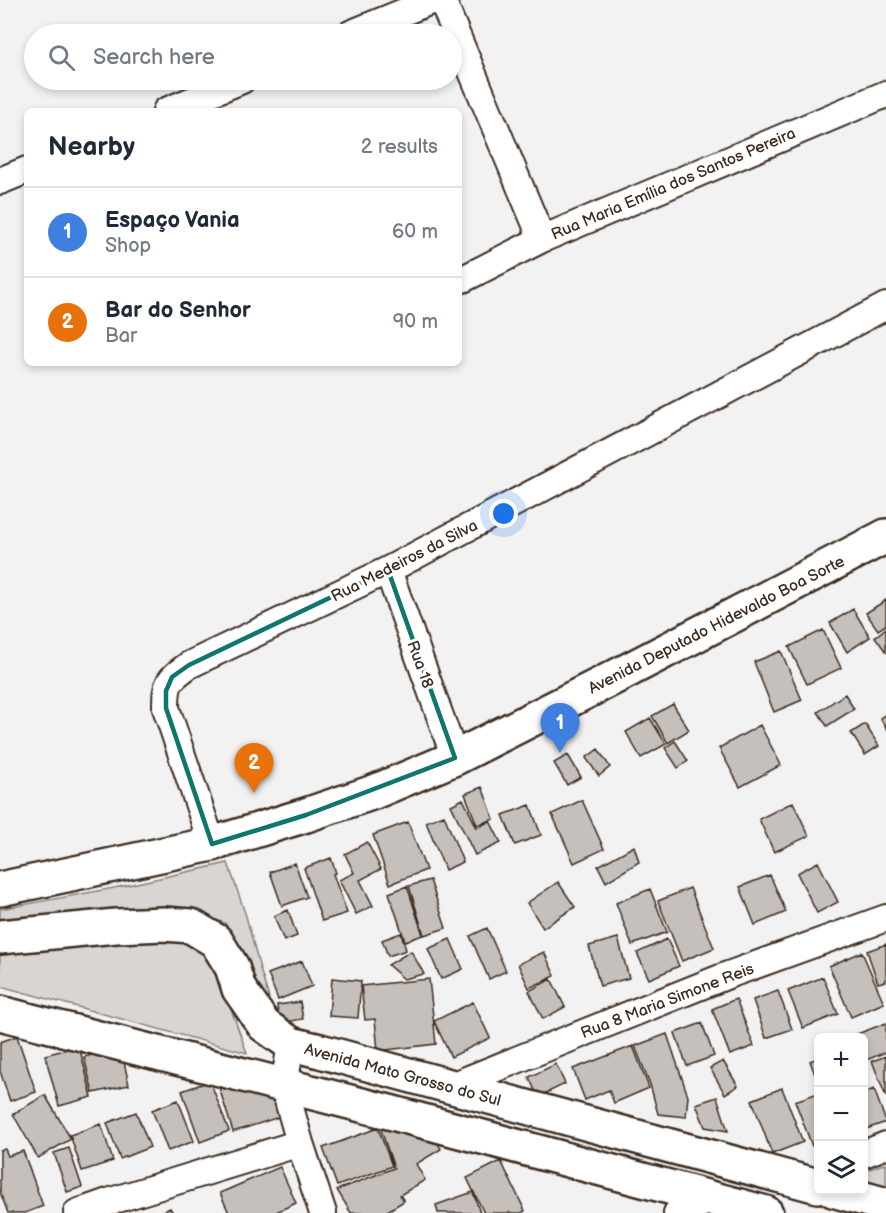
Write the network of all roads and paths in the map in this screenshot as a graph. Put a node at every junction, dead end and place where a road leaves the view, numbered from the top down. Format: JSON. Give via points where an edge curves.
{"nodes":[{"id":1,"x":433,"y":0,"type":"edge"},
{"id":2,"x":442,"y":0,"type":"edge"},
{"id":3,"x":374,"y":24,"type":"edge"},
{"id":4,"x":452,"y":24,"type":"edge"},
{"id":5,"x":462,"y":48,"type":"edge"},
{"id":6,"x":217,"y":90,"type":"edge"},
{"id":7,"x":886,"y":94,"type":"edge"},
{"id":8,"x":173,"y":108,"type":"edge"},
{"id":9,"x":24,"y":171,"type":"edge"},
{"id":10,"x":0,"y":182,"type":"edge"},
{"id":11,"x":542,"y":239,"type":"junction"},
{"id":12,"x":462,"y":279,"type":"dead end"},
{"id":13,"x":886,"y":306,"type":"edge"},
{"id":14,"x":886,"y":536,"type":"edge"},
{"id":15,"x":388,"y":570,"type":"junction"},
{"id":16,"x":455,"y":758,"type":"junction"},
{"id":17,"x":213,"y":844,"type":"junction"},
{"id":18,"x":0,"y":889,"type":"edge"},
{"id":19,"x":886,"y":918,"type":"edge"},
{"id":20,"x":0,"y":937,"type":"edge"},
{"id":21,"x":0,"y":1013,"type":"edge"},
{"id":22,"x":291,"y":1044,"type":"junction"},
{"id":23,"x":284,"y":1086,"type":"junction"},
{"id":24,"x":450,"y":1087,"type":"junction"},
{"id":25,"x":300,"y":1143,"type":"junction"},
{"id":26,"x":886,"y":1145,"type":"edge"},
{"id":27,"x":868,"y":1152,"type":"edge"},
{"id":28,"x":810,"y":1179,"type":"edge"},
{"id":29,"x":848,"y":1195,"type":"edge"},
{"id":30,"x":714,"y":1198,"type":"junction"},
{"id":31,"x":886,"y":1205,"type":"edge"},
{"id":32,"x":76,"y":1213,"type":"edge"},
{"id":33,"x":323,"y":1213,"type":"edge"},
{"id":34,"x":677,"y":1213,"type":"edge"},
{"id":35,"x":766,"y":1213,"type":"edge"}],
"edges":[{"from":1,"to":3,"type":"street"},
{"from":2,"to":4,"type":"street"},
{"from":5,"to":11,"type":"street"},
{"from":6,"to":8,"type":"street"},
{"from":7,"to":11,"type":"street","name":"Rua Maria Emília dos Santos Pereira"},
{"from":9,"to":10,"type":"street"},
{"from":11,"to":12,"type":"street","name":"Rua Maria Emília dos Santos Pereira"},
{"from":13,"to":15,"type":"street","name":"Rua Medeiros da Silva"},
{"from":14,"to":16,"type":"main road","name":"Avenida Deputado Hidevaldo Boa Sorte"},
{"from":15,"to":16,"type":"street","name":"Rua 18"},
{"from":15,"to":17,"type":"street","name":"Rua Medeiros da Silva","via":[[189,665],[172,677],[166,691],[166,708]]},
{"from":16,"to":17,"type":"main road","name":"Avenida Deputado Hidevaldo Boa Sorte","via":[[374,792]]},
{"from":17,"to":18,"type":"main road","name":"Avenida Deputado Hidevaldo Boa Sorte"},
{"from":19,"to":24,"type":"street","name":"Rua 8 Maria Simone Reis","via":[[728,975]]},
{"from":20,"to":22,"type":"main road","name":"Avenida Mato Grosso do Sul","via":[[140,925],[191,926],[216,941],[232,967],[238,989],[264,1025]]},
{"from":21,"to":23,"type":"main road"},
{"from":22,"to":23,"type":"street"},
{"from":22,"to":24,"type":"main road","name":"Avenida Mato Grosso do Sul"},
{"from":23,"to":25,"type":"street"},
{"from":23,"to":30,"type":"main road"},
{"from":24,"to":28,"type":"main road","name":"Avenida Mato Grosso do Sul"},
{"from":25,"to":32,"type":"street"},
{"from":25,"to":33,"type":"street"},
{"from":26,"to":27,"type":"street"},
{"from":29,"to":31,"type":"main road"},
{"from":30,"to":34,"type":"street"},
{"from":30,"to":35,"type":"main road"}]}
